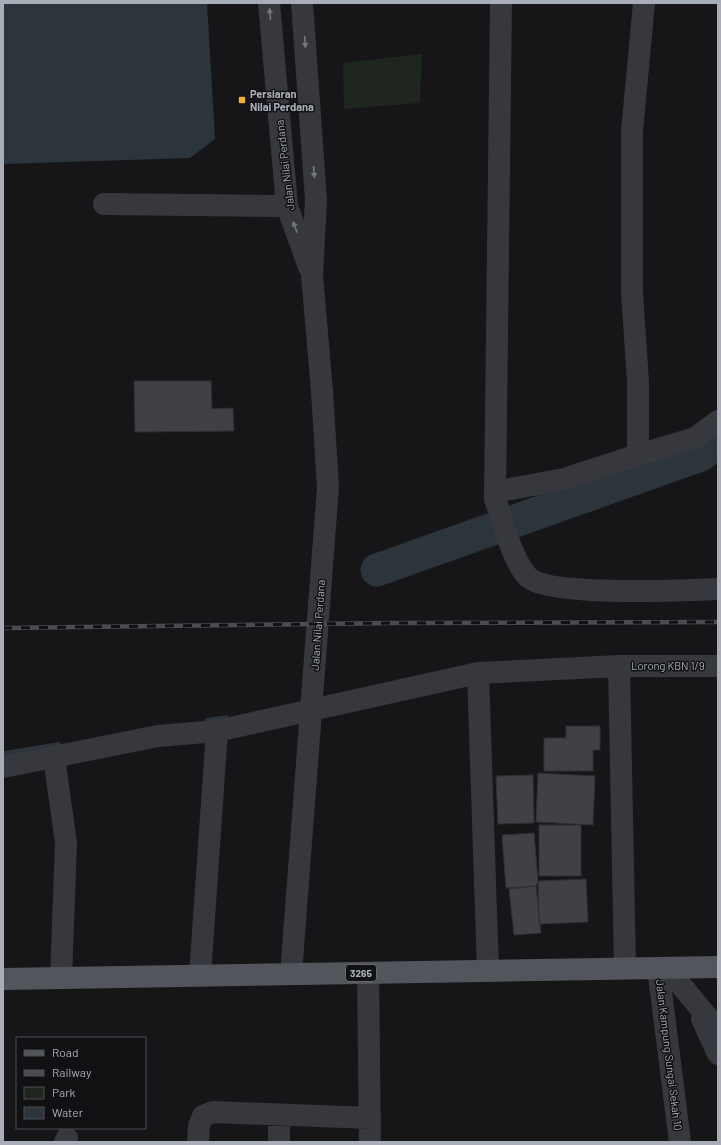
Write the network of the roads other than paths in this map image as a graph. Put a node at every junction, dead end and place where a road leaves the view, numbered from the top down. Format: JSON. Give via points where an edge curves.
{"nodes":[{"id":1,"x":269,"y":3,"type":"edge"},
{"id":2,"x":302,"y":3,"type":"edge"},
{"id":3,"x":502,"y":3,"type":"edge"},
{"id":4,"x":644,"y":3,"type":"edge"},
{"id":5,"x":104,"y":204,"type":"dead end"},
{"id":6,"x":287,"y":206,"type":"junction"},
{"id":7,"x":312,"y":275,"type":"junction"},
{"id":8,"x":718,"y":421,"type":"edge"},
{"id":9,"x":638,"y":455,"type":"junction"},
{"id":10,"x":495,"y":496,"type":"junction"},
{"id":11,"x":718,"y":589,"type":"edge"},
{"id":12,"x":619,"y":666,"type":"junction"},
{"id":13,"x":718,"y":666,"type":"edge"},
{"id":14,"x":478,"y":673,"type":"junction"},
{"id":15,"x":217,"y":731,"type":"junction"},
{"id":16,"x":54,"y":757,"type":"junction"},
{"id":17,"x":3,"y":767,"type":"edge"},
{"id":18,"x":718,"y":967,"type":"edge"},
{"id":19,"x":625,"y":968,"type":"junction"},
{"id":20,"x":663,"y":968,"type":"junction"},
{"id":21,"x":488,"y":971,"type":"junction"},
{"id":22,"x":368,"y":972,"type":"junction"},
{"id":23,"x":291,"y":974,"type":"junction"},
{"id":24,"x":200,"y":975,"type":"junction"},
{"id":25,"x":61,"y":978,"type":"junction"},
{"id":26,"x":3,"y":979,"type":"edge"},
{"id":27,"x":695,"y":1003,"type":"junction"},
{"id":28,"x":718,"y":1030,"type":"edge"},
{"id":29,"x":718,"y":1054,"type":"edge"},
{"id":30,"x":279,"y":1115,"type":"junction"},
{"id":31,"x":370,"y":1118,"type":"junction"},
{"id":32,"x":198,"y":1142,"type":"edge"},
{"id":33,"x":279,"y":1142,"type":"edge"},
{"id":34,"x":370,"y":1142,"type":"edge"},
{"id":35,"x":680,"y":1142,"type":"edge"}],
"edges":[{"from":6,"to":1,"type":"street","name":"Jalan Nilai Perdana","one_way":true},
{"from":2,"to":7,"type":"street","name":"Jalan Nilai Perdana","one_way":true,"via":[[316,200]]},
{"from":3,"to":10,"type":"street"},
{"from":4,"to":9,"type":"street","via":[[632,131],[632,292],[638,382]]},
{"from":5,"to":6,"type":"street"},
{"from":7,"to":6,"type":"street","name":"Jalan Nilai Perdana","one_way":true},
{"from":7,"to":23,"type":"street","name":"Jalan Nilai Perdana","via":[[328,487]]},
{"from":8,"to":9,"type":"street","via":[[696,438]]},
{"from":9,"to":10,"type":"street","via":[[564,479]]},
{"from":10,"to":11,"type":"street","via":[[514,554],[530,578],[554,587],[632,592]]},
{"from":12,"to":13,"type":"street","name":"Lorong KBN 1/9"},
{"from":12,"to":14,"type":"street","name":"Lorong KBN 1/9"},
{"from":12,"to":19,"type":"street"},
{"from":14,"to":15,"type":"street","name":"Lorong KBN 1/9"},
{"from":14,"to":21,"type":"street"},
{"from":15,"to":16,"type":"street","name":"Lorong KBN 1/9","via":[[158,736]]},
{"from":15,"to":24,"type":"street"},
{"from":16,"to":17,"type":"street","name":"Lorong KBN 1/9"},
{"from":16,"to":25,"type":"street","via":[[66,843]]},
{"from":18,"to":20,"type":"main road","number":"3265"},
{"from":19,"to":20,"type":"main road","number":"3265"},
{"from":19,"to":21,"type":"main road","number":"3265"},
{"from":20,"to":27,"type":"street"},
{"from":20,"to":35,"type":"street","name":"Jalan Kampung Sungai Sekah 10"},
{"from":21,"to":22,"type":"main road","number":"3265"},
{"from":22,"to":23,"type":"main road","number":"3265"},
{"from":22,"to":31,"type":"street"},
{"from":23,"to":24,"type":"main road","number":"3265"},
{"from":24,"to":25,"type":"main road","number":"3265"},
{"from":25,"to":26,"type":"main road","number":"3265"},
{"from":27,"to":28,"type":"street"},
{"from":27,"to":29,"type":"street"},
{"from":30,"to":31,"type":"street"},
{"from":30,"to":32,"type":"street","via":[[213,1112],[203,1116],[199,1126]]},
{"from":30,"to":33,"type":"street"},
{"from":31,"to":34,"type":"street"}]}
